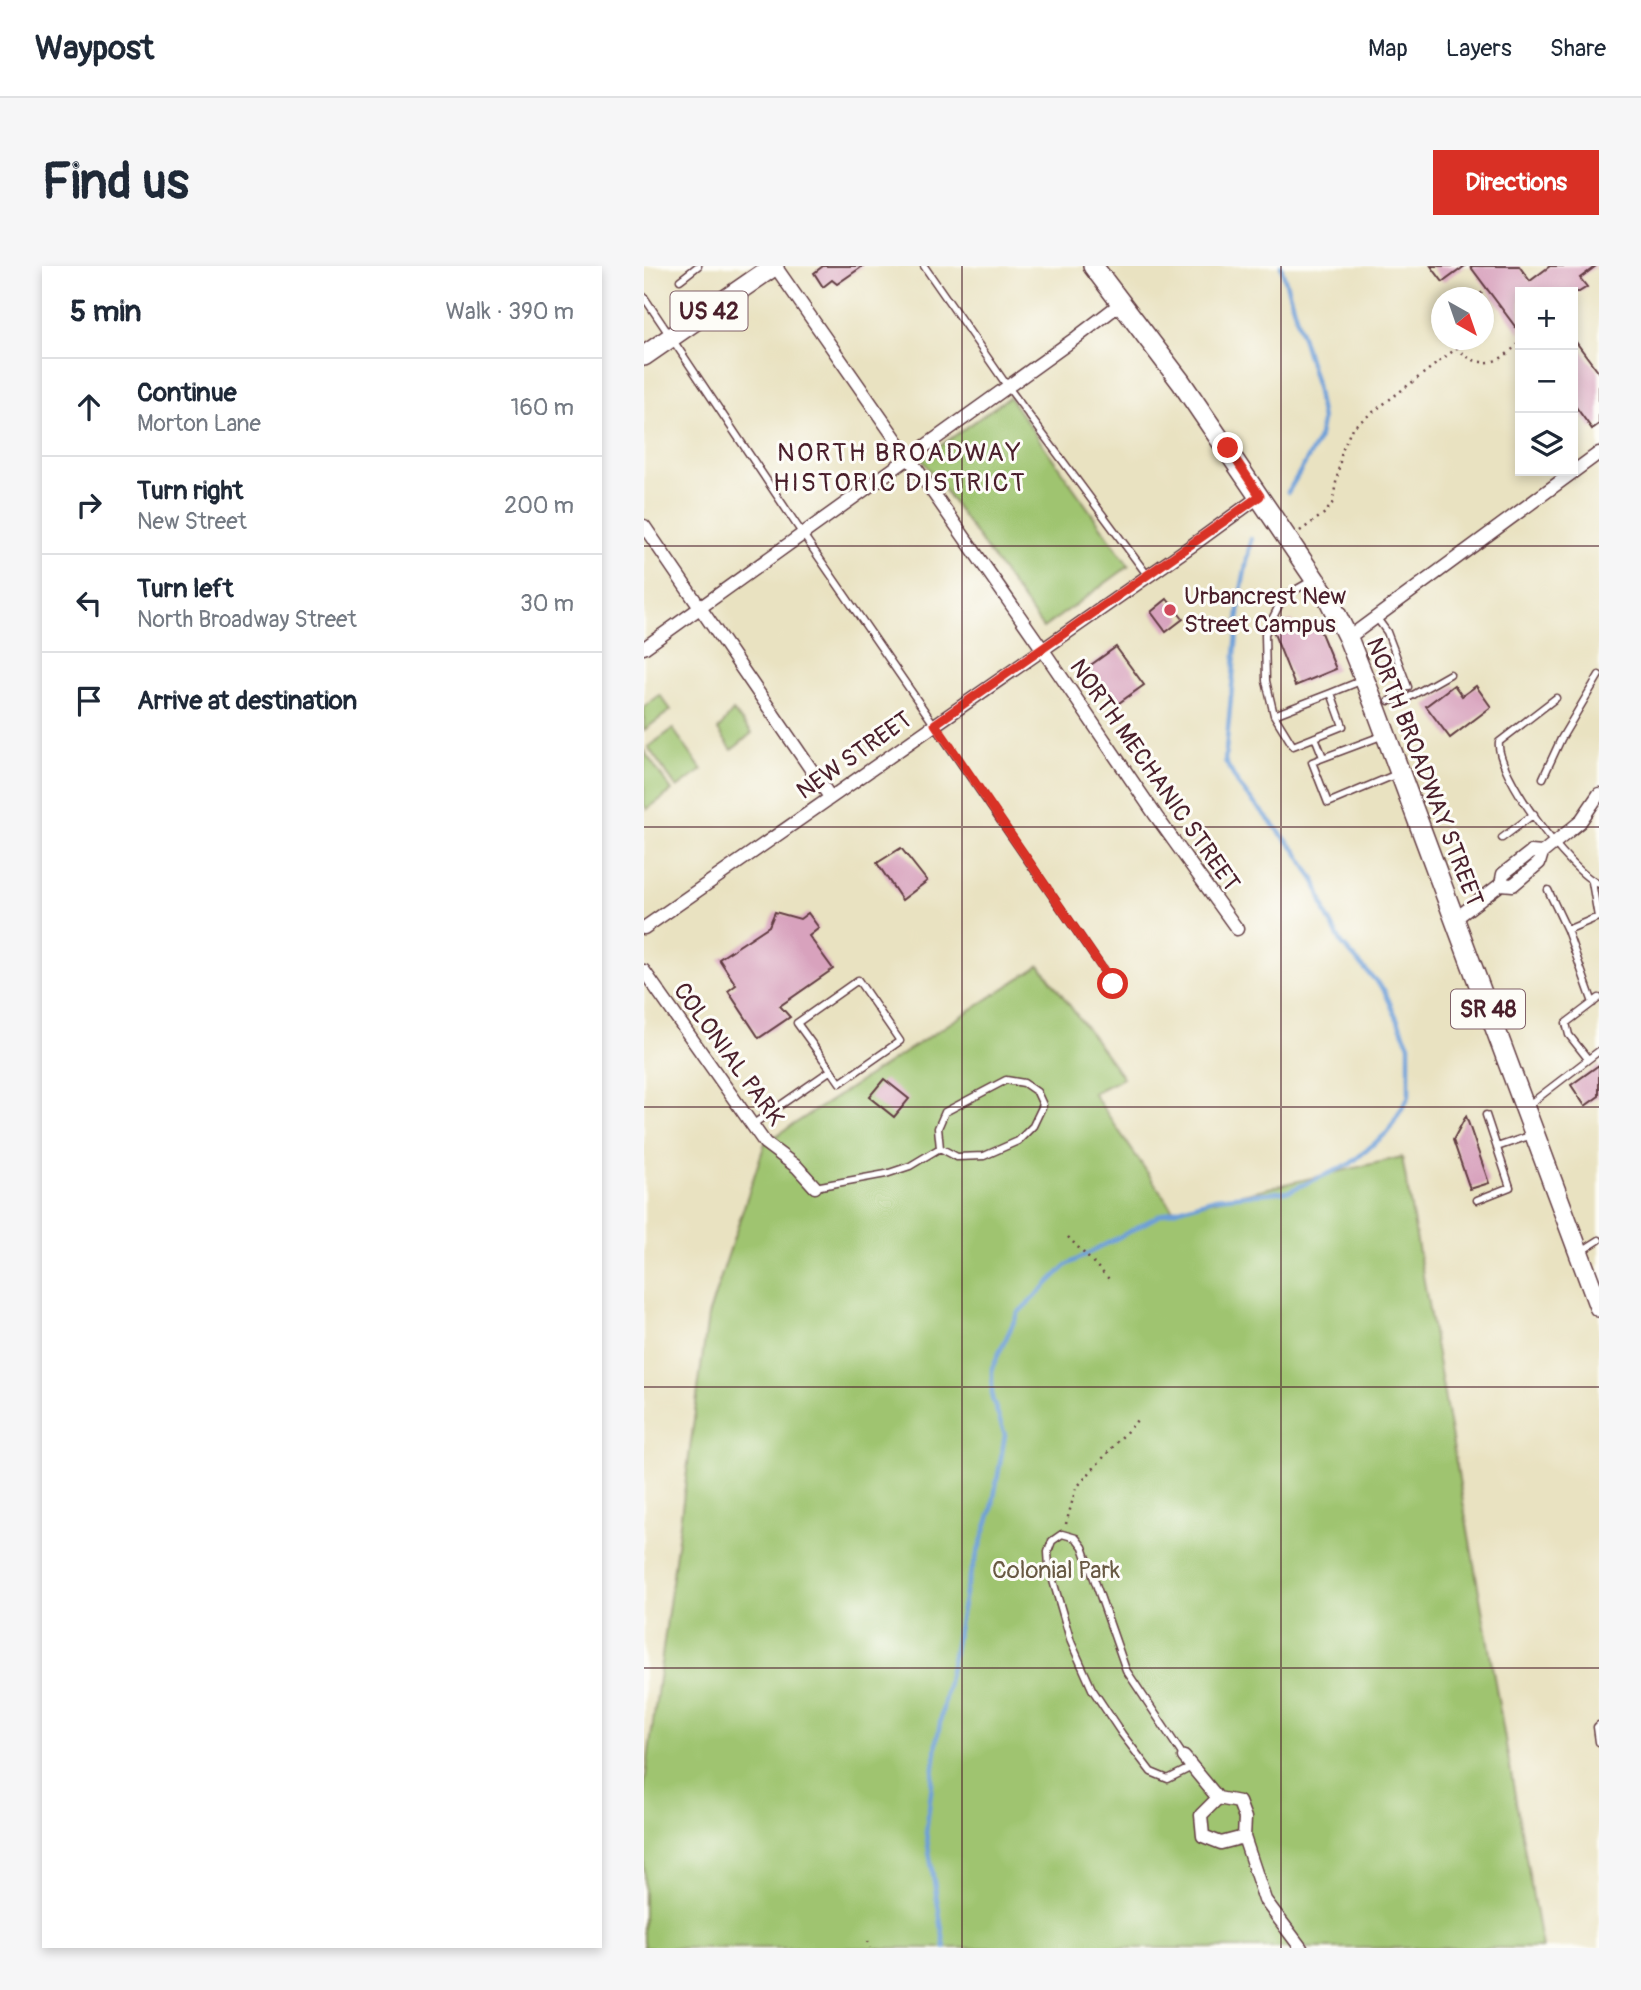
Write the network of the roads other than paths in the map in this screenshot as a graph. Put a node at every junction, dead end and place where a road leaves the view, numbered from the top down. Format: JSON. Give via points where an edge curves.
{"nodes":[{"id":1,"x":698,"y":266,"type":"edge"},
{"id":2,"x":774,"y":266,"type":"edge"},
{"id":3,"x":937,"y":266,"type":"edge"},
{"id":4,"x":1093,"y":266,"type":"edge"},
{"id":5,"x":926,"y":269,"type":"edge"},
{"id":6,"x":680,"y":280,"type":"dead end"},
{"id":7,"x":644,"y":297,"type":"edge"},
{"id":8,"x":1120,"y":304,"type":"junction"},
{"id":9,"x":672,"y":336,"type":"junction"},
{"id":10,"x":644,"y":356,"type":"edge"},
{"id":11,"x":1008,"y":387,"type":"junction"},
{"id":12,"x":1599,"y":453,"type":"edge"},
{"id":13,"x":909,"y":458,"type":"junction"},
{"id":14,"x":1260,"y":496,"type":"junction"},
{"id":15,"x":644,"y":526,"type":"edge"},
{"id":16,"x":802,"y":533,"type":"junction"},
{"id":17,"x":1148,"y":576,"type":"junction"},
{"id":18,"x":1315,"y":579,"type":"junction"},
{"id":19,"x":700,"y":607,"type":"junction"},
{"id":20,"x":1376,"y":617,"type":"junction"},
{"id":21,"x":1349,"y":638,"type":"junction"},
{"id":22,"x":644,"y":648,"type":"edge"},
{"id":23,"x":1043,"y":650,"type":"junction"},
{"id":24,"x":1450,"y":674,"type":"dead end"},
{"id":25,"x":1599,"y":675,"type":"edge"},
{"id":26,"x":1365,"y":680,"type":"junction"},
{"id":27,"x":1331,"y":693,"type":"junction"},
{"id":28,"x":1556,"y":698,"type":"dead end"},
{"id":29,"x":1383,"y":702,"type":"junction"},
{"id":30,"x":1274,"y":715,"type":"junction"},
{"id":31,"x":935,"y":724,"type":"junction"},
{"id":32,"x":1386,"y":734,"type":"junction"},
{"id":33,"x":1315,"y":737,"type":"junction"},
{"id":34,"x":1324,"y":757,"type":"junction"},
{"id":35,"x":1400,"y":773,"type":"junction"},
{"id":36,"x":1543,"y":778,"type":"dead end"},
{"id":37,"x":1599,"y":794,"type":"edge"},
{"id":38,"x":831,"y":797,"type":"junction"},
{"id":39,"x":1534,"y":814,"type":"junction"},
{"id":40,"x":1502,"y":838,"type":"dead end"},
{"id":41,"x":1555,"y":843,"type":"junction"},
{"id":42,"x":1595,"y":883,"type":"edge"},
{"id":43,"x":1548,"y":890,"type":"dead end"},
{"id":44,"x":1598,"y":918,"type":"edge"},
{"id":45,"x":1455,"y":919,"type":"junction"},
{"id":46,"x":644,"y":928,"type":"edge"},
{"id":47,"x":1237,"y":929,"type":"dead end"},
{"id":48,"x":1567,"y":930,"type":"junction"},
{"id":49,"x":644,"y":971,"type":"edge"},
{"id":50,"x":1113,"y":984,"type":"dead end"},
{"id":51,"x":1596,"y":1001,"type":"edge"},
{"id":52,"x":1599,"y":1051,"type":"edge"},
{"id":53,"x":1588,"y":1059,"type":"junction"},
{"id":54,"x":831,"y":1070,"type":"junction"},
{"id":55,"x":1525,"y":1108,"type":"junction"},
{"id":56,"x":1486,"y":1115,"type":"dead end"},
{"id":57,"x":752,"y":1125,"type":"junction"},
{"id":58,"x":1535,"y":1134,"type":"junction"},
{"id":59,"x":1497,"y":1147,"type":"junction"},
{"id":60,"x":940,"y":1148,"type":"junction"},
{"id":61,"x":815,"y":1187,"type":"joint"},
{"id":62,"x":1477,"y":1200,"type":"dead end"},
{"id":63,"x":1599,"y":1240,"type":"edge"},
{"id":64,"x":1579,"y":1253,"type":"junction"},
{"id":65,"x":1599,"y":1307,"type":"edge"},
{"id":66,"x":1599,"y":1725,"type":"edge"},
{"id":67,"x":1599,"y":1742,"type":"edge"},
{"id":68,"x":1188,"y":1762,"type":"junction"},
{"id":69,"x":1219,"y":1798,"type":"junction"},
{"id":70,"x":1244,"y":1837,"type":"junction"},
{"id":71,"x":1301,"y":1948,"type":"edge"}],
"edges":[{"from":1,"to":6,"type":"lane"},
{"from":2,"to":9,"type":"main road","number":"US 42"},
{"from":2,"to":13,"type":"street","name":"NORTH MECHANIC STREET"},
{"from":3,"to":5,"type":"lane"},
{"from":4,"to":8,"type":"main road","name":"NORTH BROADWAY STREET","number":"SR 48"},
{"from":5,"to":11,"type":"lane"},
{"from":7,"to":9,"type":"lane"},
{"from":8,"to":11,"type":"street"},
{"from":8,"to":14,"type":"main road","name":"NORTH BROADWAY STREET","number":"SR 48"},
{"from":9,"to":10,"type":"main road","number":"US 42"},
{"from":9,"to":16,"type":"lane"},
{"from":11,"to":13,"type":"street"},
{"from":11,"to":17,"type":"lane"},
{"from":12,"to":20,"type":"street"},
{"from":13,"to":16,"type":"street"},
{"from":13,"to":23,"type":"street","name":"NORTH MECHANIC STREET"},
{"from":14,"to":17,"type":"street","name":"NEW STREET"},
{"from":14,"to":18,"type":"main road","name":"NORTH BROADWAY STREET","number":"SR 48"},
{"from":15,"to":19,"type":"street"},
{"from":16,"to":19,"type":"street"},
{"from":16,"to":31,"type":"lane"},
{"from":17,"to":23,"type":"street","name":"NEW STREET"},
{"from":18,"to":21,"type":"main road","name":"NORTH BROADWAY STREET","number":"SR 48"},
{"from":18,"to":30,"type":"lane","via":[[1283,597],[1265,634],[1266,681]]},
{"from":19,"to":22,"type":"street"},
{"from":19,"to":38,"type":"street"},
{"from":20,"to":21,"type":"street"},
{"from":20,"to":29,"type":"lane","via":[[1387,632],[1408,687]]},
{"from":21,"to":26,"type":"main road","name":"NORTH BROADWAY STREET","number":"SR 48"},
{"from":23,"to":31,"type":"street","name":"NEW STREET"},
{"from":23,"to":47,"type":"street","name":"NORTH MECHANIC STREET"},
{"from":24,"to":29,"type":"lane","via":[[1406,699]]},
{"from":25,"to":36,"type":"lane"},
{"from":26,"to":27,"type":"lane"},
{"from":26,"to":29,"type":"main road","name":"NORTH BROADWAY STREET","number":"SR 48"},
{"from":27,"to":30,"type":"lane"},
{"from":27,"to":33,"type":"lane","via":[[1343,726]]},
{"from":28,"to":39,"type":"lane","via":[[1499,742],[1498,751]]},
{"from":29,"to":32,"type":"main road","name":"NORTH BROADWAY STREET","number":"SR 48"},
{"from":30,"to":33,"type":"lane","via":[[1293,746]]},
{"from":31,"to":38,"type":"street","name":"NEW STREET"},
{"from":31,"to":50,"type":"lane"},
{"from":32,"to":34,"type":"lane"},
{"from":32,"to":35,"type":"main road","name":"NORTH BROADWAY STREET","number":"SR 48"},
{"from":33,"to":34,"type":"lane"},
{"from":34,"to":35,"type":"lane","via":[[1312,762],[1328,803]]},
{"from":35,"to":45,"type":"main road","name":"NORTH BROADWAY STREET","number":"SR 48"},
{"from":37,"to":41,"type":"street","via":[[1580,822]]},
{"from":38,"to":46,"type":"street","name":"NEW STREET"},
{"from":39,"to":40,"type":"lane"},
{"from":39,"to":41,"type":"lane"},
{"from":41,"to":42,"type":"lane","via":[[1570,863]]},
{"from":41,"to":45,"type":"street","via":[[1513,885],[1501,884]]},
{"from":42,"to":44,"type":"lane"},
{"from":43,"to":48,"type":"lane"},
{"from":44,"to":48,"type":"lane"},
{"from":45,"to":55,"type":"main road","name":"NORTH BROADWAY STREET","number":"SR 48"},
{"from":48,"to":51,"type":"lane"},
{"from":49,"to":57,"type":"street","name":"COLONIAL PARK"},
{"from":51,"to":53,"type":"lane","via":[[1566,1023],[1569,1035]]},
{"from":52,"to":53,"type":"lane"},
{"from":53,"to":55,"type":"lane"},
{"from":54,"to":54,"type":"lane","via":[[797,1023],[858,980],[900,1041],[840,1083]]},
{"from":54,"to":57,"type":"lane"},
{"from":55,"to":58,"type":"main road","name":"NORTH BROADWAY STREET","number":"SR 48"},
{"from":56,"to":59,"type":"lane"},
{"from":57,"to":61,"type":"street","name":"COLONIAL PARK","via":[[765,1143]]},
{"from":58,"to":59,"type":"lane"},
{"from":58,"to":64,"type":"main road","name":"NORTH BROADWAY STREET","number":"SR 48"},
{"from":59,"to":62,"type":"lane","via":[[1510,1187]]},
{"from":60,"to":60,"type":"lane","via":[[957,1157],[984,1156],[1018,1141],[1033,1126],[1043,1105],[1037,1092],[1024,1083],[1006,1080],[945,1112],[937,1128]]},
{"from":60,"to":61,"type":"lane","via":[[911,1166],[886,1174]]},
{"from":63,"to":64,"type":"lane"},
{"from":64,"to":65,"type":"main road","name":"NORTH BROADWAY STREET","number":"SR 48"},
{"from":66,"to":67,"type":"lane"},
{"from":68,"to":68,"type":"lane","via":[[1126,1670],[1083,1547],[1076,1538],[1062,1534],[1052,1541],[1049,1567],[1071,1642],[1093,1689],[1151,1772],[1168,1779]]},
{"from":68,"to":69,"type":"street"},
{"from":69,"to":70,"type":"street","via":[[1239,1802],[1245,1818]]},
{"from":69,"to":70,"type":"street","via":[[1201,1815],[1203,1836],[1221,1843]]},
{"from":70,"to":71,"type":"street","via":[[1265,1900]]}]}
